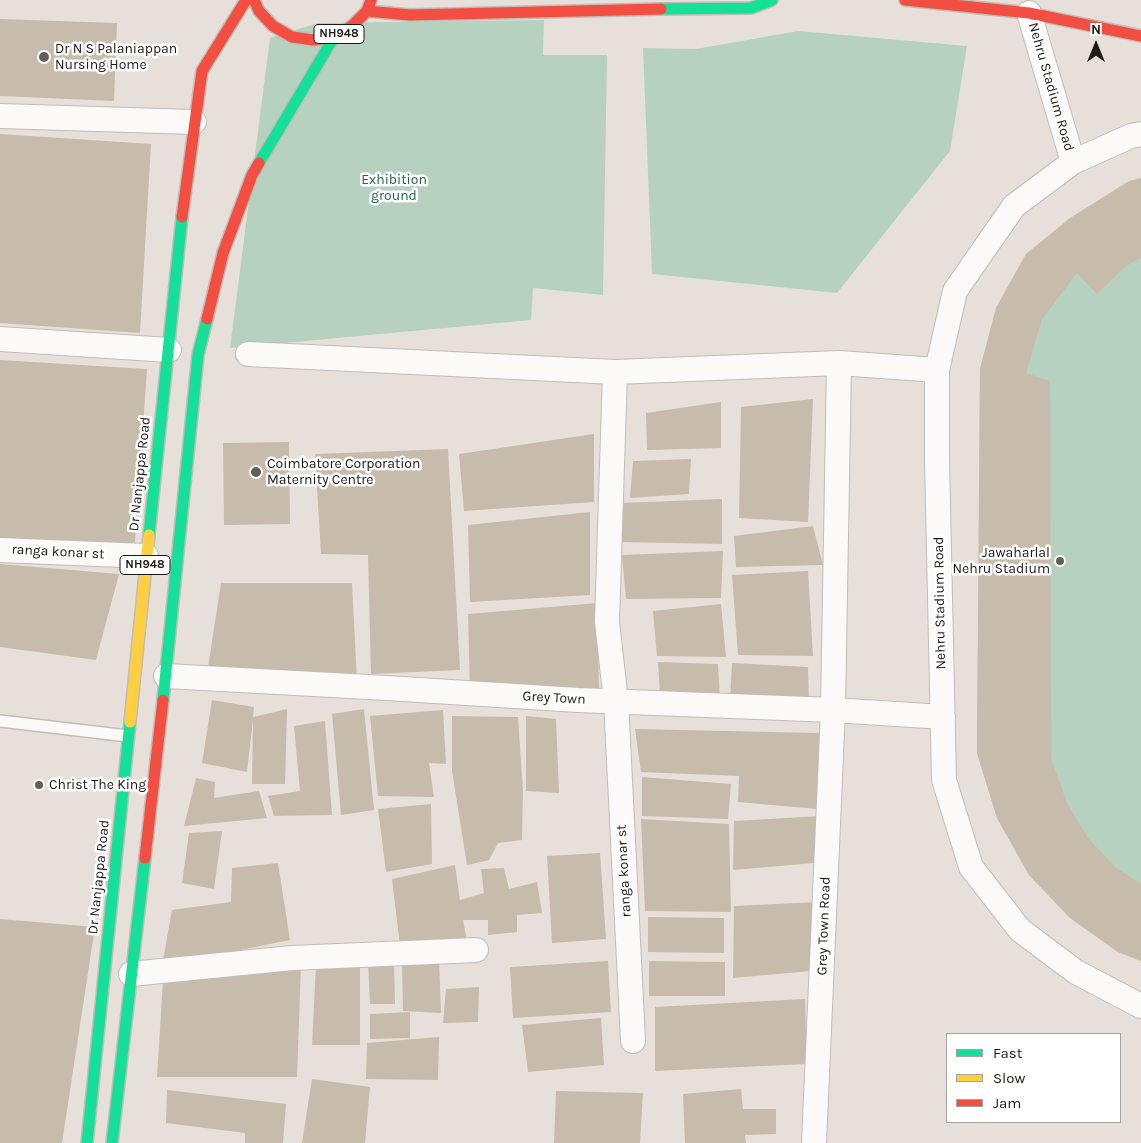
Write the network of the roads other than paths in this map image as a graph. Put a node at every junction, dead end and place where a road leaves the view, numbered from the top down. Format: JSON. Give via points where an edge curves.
{"nodes":[{"id":1,"x":246,"y":0,"type":"edge"},
{"id":2,"x":254,"y":0,"type":"edge"},
{"id":3,"x":772,"y":0,"type":"edge"},
{"id":4,"x":905,"y":0,"type":"edge"},
{"id":5,"x":369,"y":5,"type":"edge"},
{"id":6,"x":1029,"y":12,"type":"junction"},
{"id":7,"x":1141,"y":36,"type":"edge"},
{"id":8,"x":334,"y":37,"type":"junction"},
{"id":9,"x":0,"y":116,"type":"edge"},
{"id":10,"x":194,"y":122,"type":"junction"},
{"id":11,"x":1141,"y":134,"type":"edge"},
{"id":12,"x":1073,"y":162,"type":"junction"},
{"id":13,"x":0,"y":339,"type":"edge"},
{"id":14,"x":169,"y":350,"type":"junction"},
{"id":15,"x":248,"y":354,"type":"dead end"},
{"id":16,"x":840,"y":363,"type":"junction"},
{"id":17,"x":937,"y":370,"type":"junction"},
{"id":18,"x":614,"y":372,"type":"junction"},
{"id":19,"x":175,"y":429,"type":"junction"},
{"id":20,"x":0,"y":550,"type":"edge"},
{"id":21,"x":146,"y":556,"type":"junction"},
{"id":22,"x":166,"y":676,"type":"junction"},
{"id":23,"x":616,"y":701,"type":"junction"},
{"id":24,"x":833,"y":710,"type":"junction"},
{"id":25,"x":943,"y":717,"type":"junction"},
{"id":26,"x":0,"y":721,"type":"edge"},
{"id":27,"x":128,"y":736,"type":"junction"},
{"id":28,"x":476,"y":950,"type":"dead end"},
{"id":29,"x":131,"y":974,"type":"junction"},
{"id":30,"x":1141,"y":1006,"type":"edge"},
{"id":31,"x":632,"y":1041,"type":"dead end"},
{"id":32,"x":87,"y":1143,"type":"edge"},
{"id":33,"x":112,"y":1143,"type":"edge"},
{"id":34,"x":814,"y":1143,"type":"edge"}],
"edges":[{"from":1,"to":10,"type":"main road","name":"Dr Nanjappa Road","number":"NH948","via":[[202,71]]},
{"from":2,"to":8,"type":"main road","number":"NH948","via":[[273,26],[292,37],[313,40]]},
{"from":3,"to":5,"type":"main road","via":[[750,8],[410,15]]},
{"from":4,"to":6,"type":"main road"},
{"from":5,"to":8,"type":"main road","number":"NH948","via":[[352,26]]},
{"from":6,"to":7,"type":"main road"},
{"from":6,"to":12,"type":"street","name":"Nehru Stadium Road"},
{"from":8,"to":19,"type":"main road","name":"Dr Nanjappa Road","number":"NH948","via":[[252,175],[224,253]]},
{"from":9,"to":10,"type":"street"},
{"from":10,"to":14,"type":"main road","name":"Dr Nanjappa Road","number":"NH948"},
{"from":11,"to":12,"type":"street","name":"Nehru Stadium Road"},
{"from":12,"to":17,"type":"street","name":"Nehru Stadium Road","via":[[1014,206],[955,290]]},
{"from":13,"to":14,"type":"street"},
{"from":14,"to":19,"type":"main road","name":"Dr Nanjappa Road","number":"NH948"},
{"from":15,"to":18,"type":"street"},
{"from":16,"to":17,"type":"street"},
{"from":16,"to":18,"type":"street"},
{"from":16,"to":24,"type":"street","name":"Grey Town Road"},
{"from":17,"to":25,"type":"street","name":"Nehru Stadium Road"},
{"from":18,"to":23,"type":"street","name":"ranga konar st","via":[[607,622]]},
{"from":19,"to":21,"type":"main road","name":"Dr Nanjappa Road","number":"NH948"},
{"from":19,"to":22,"type":"main road","name":"Dr Nanjappa Road","number":"NH948"},
{"from":20,"to":21,"type":"street","name":"ranga konar st"},
{"from":21,"to":27,"type":"main road","name":"Dr Nanjappa Road","number":"NH948"},
{"from":22,"to":23,"type":"street","name":"Grey Town"},
{"from":22,"to":29,"type":"main road","name":"Dr Nanjappa Road","number":"NH948"},
{"from":23,"to":24,"type":"street","name":"Grey Town"},
{"from":23,"to":31,"type":"street","name":"ranga konar st"},
{"from":24,"to":25,"type":"street","name":"Grey Town"},
{"from":24,"to":34,"type":"street","name":"Grey Town Road"},
{"from":25,"to":30,"type":"street","name":"Nehru Stadium Road","via":[[944,780],[971,867],[1020,930],[1076,972]]},
{"from":26,"to":27,"type":"lane"},
{"from":27,"to":32,"type":"main road","name":"Dr Nanjappa Road","number":"NH948"},
{"from":28,"to":29,"type":"street","via":[[292,958]]},
{"from":29,"to":33,"type":"main road","name":"Dr Nanjappa Road","number":"NH948"}]}
